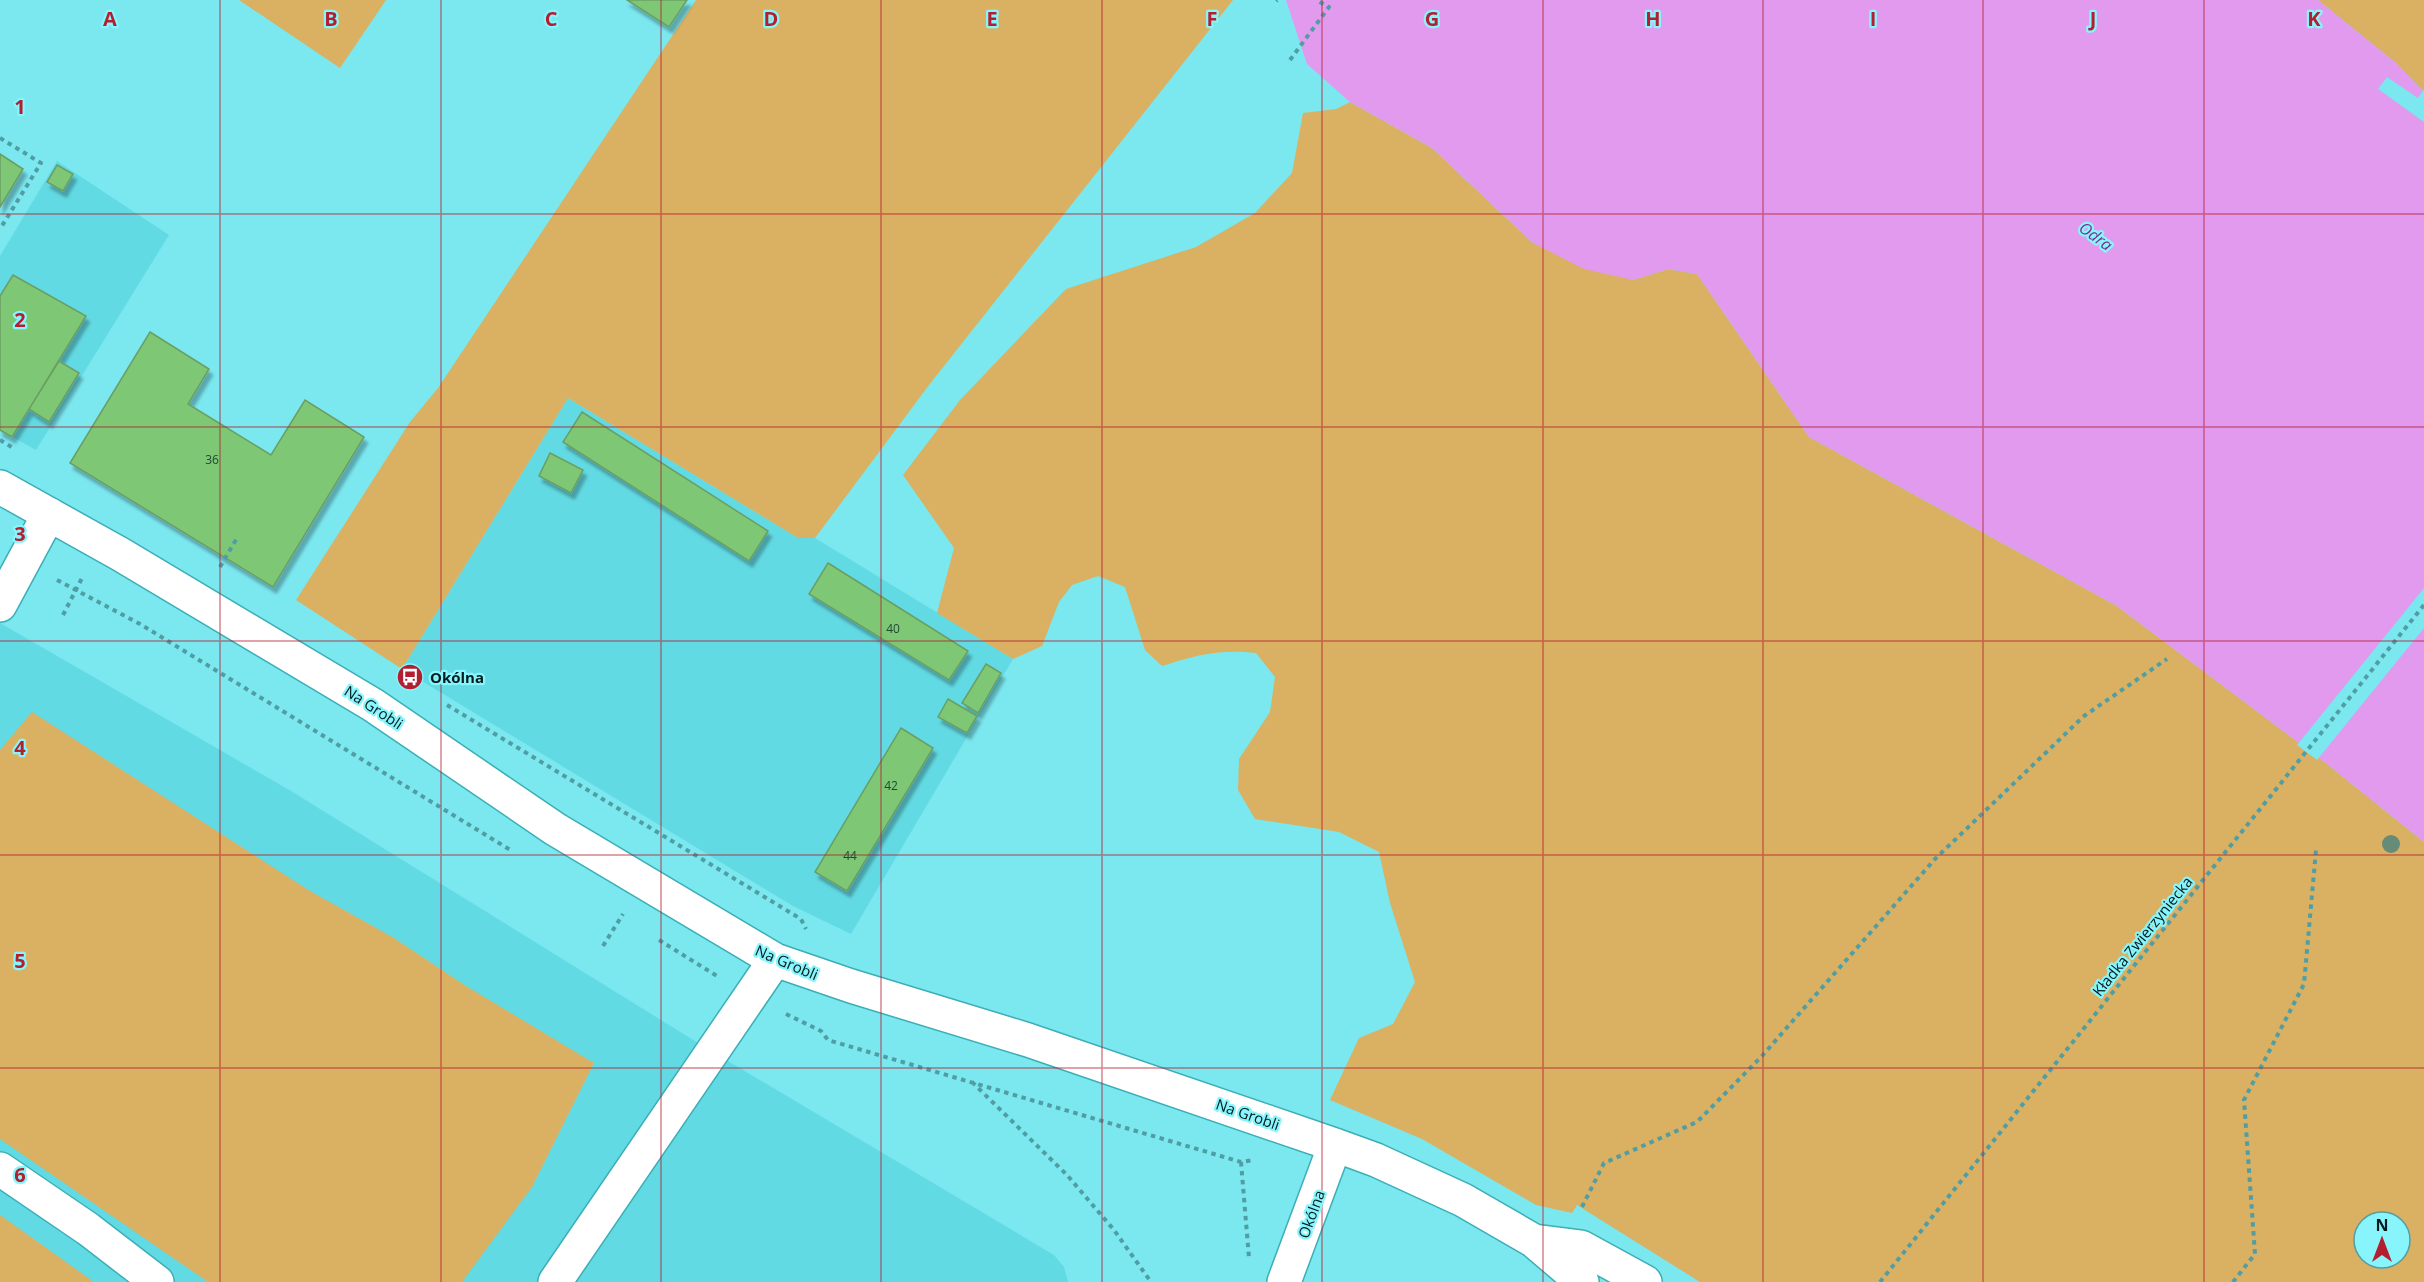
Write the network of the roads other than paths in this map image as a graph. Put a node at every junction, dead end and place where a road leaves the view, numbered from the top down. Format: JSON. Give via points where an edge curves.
{"nodes":[{"id":1,"x":0,"y":487,"type":"edge"},
{"id":2,"x":49,"y":514,"type":"junction"},
{"id":3,"x":0,"y":606,"type":"edge"},
{"id":4,"x":775,"y":960,"type":"junction"},
{"id":5,"x":1335,"y":1145,"type":"junction"},
{"id":6,"x":0,"y":1169,"type":"edge"},
{"id":7,"x":1534,"y":1241,"type":"junction"},
{"id":8,"x":157,"y":1282,"type":"edge"},
{"id":9,"x":555,"y":1282,"type":"edge"},
{"id":10,"x":1284,"y":1282,"type":"edge"},
{"id":11,"x":1582,"y":1282,"type":"edge"},
{"id":12,"x":1645,"y":1282,"type":"edge"}],
"edges":[{"from":1,"to":2,"type":"street","name":"Na Grobli"},
{"from":2,"to":3,"type":"street"},
{"from":2,"to":4,"type":"street","name":"Na Grobli","via":[[373,705],[555,829]]},
{"from":4,"to":5,"type":"street","name":"Na Grobli","via":[[1028,1040]]},
{"from":4,"to":9,"type":"street"},
{"from":5,"to":7,"type":"street","name":"Na Grobli","via":[[1453,1195]]},
{"from":5,"to":10,"type":"street","name":"Okólna"},
{"from":6,"to":8,"type":"street","via":[[88,1228]]},
{"from":7,"to":11,"type":"street"},
{"from":7,"to":12,"type":"street","name":"Na Grobli","via":[[1581,1247]]}]}
